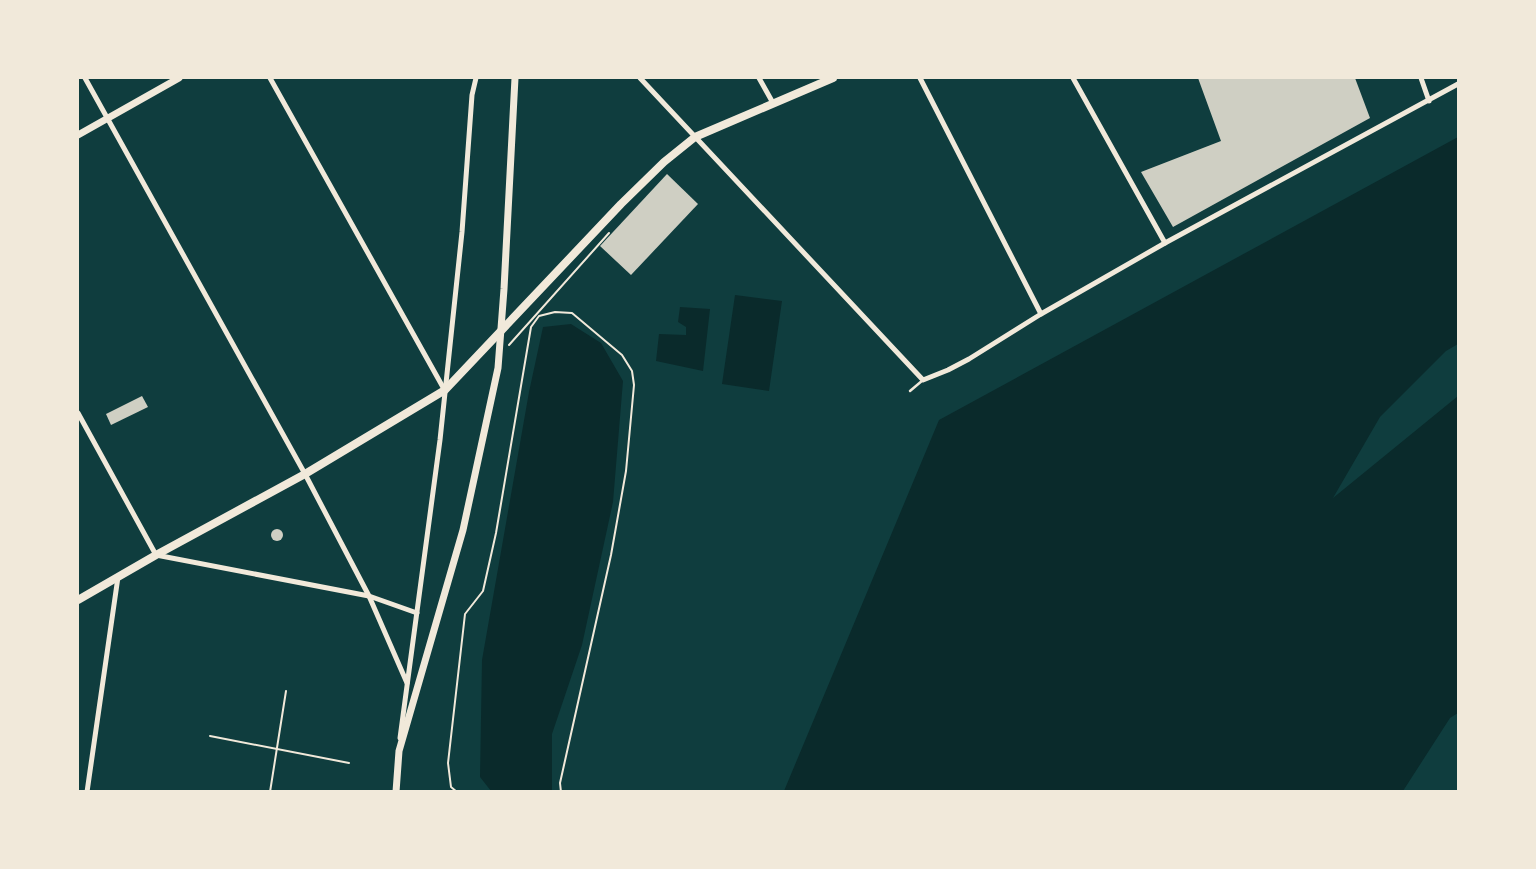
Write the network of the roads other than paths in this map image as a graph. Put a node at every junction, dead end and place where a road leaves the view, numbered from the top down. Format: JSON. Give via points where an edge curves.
{"nodes":[{"id":1,"x":85,"y":78,"type":"edge"},
{"id":2,"x":180,"y":78,"type":"edge"},
{"id":3,"x":270,"y":78,"type":"edge"},
{"id":4,"x":476,"y":78,"type":"edge"},
{"id":5,"x":515,"y":78,"type":"edge"},
{"id":6,"x":640,"y":78,"type":"edge"},
{"id":7,"x":759,"y":78,"type":"edge"},
{"id":8,"x":833,"y":78,"type":"edge"},
{"id":9,"x":920,"y":78,"type":"edge"},
{"id":10,"x":1074,"y":78,"type":"edge"},
{"id":11,"x":1420,"y":78,"type":"edge"},
{"id":12,"x":1458,"y":84,"type":"edge"},
{"id":13,"x":1430,"y":101,"type":"junction"},
{"id":14,"x":773,"y":103,"type":"junction"},
{"id":15,"x":108,"y":118,"type":"junction"},
{"id":16,"x":78,"y":135,"type":"edge"},
{"id":17,"x":695,"y":137,"type":"junction"},
{"id":18,"x":1165,"y":244,"type":"junction"},
{"id":19,"x":1040,"y":314,"type":"junction"},
{"id":20,"x":923,"y":380,"type":"junction"},
{"id":21,"x":445,"y":390,"type":"junction"},
{"id":22,"x":910,"y":392,"type":"dead end"},
{"id":23,"x":78,"y":413,"type":"edge"},
{"id":24,"x":305,"y":474,"type":"junction"},
{"id":25,"x":156,"y":555,"type":"junction"},
{"id":26,"x":118,"y":578,"type":"junction"},
{"id":27,"x":369,"y":596,"type":"junction"},
{"id":28,"x":78,"y":600,"type":"edge"},
{"id":29,"x":416,"y":613,"type":"junction"},
{"id":30,"x":406,"y":683,"type":"junction"},
{"id":31,"x":398,"y":751,"type":"junction"},
{"id":32,"x":87,"y":792,"type":"edge"},
{"id":33,"x":396,"y":792,"type":"edge"}],
"edges":[{"from":1,"to":15,"type":"street"},
{"from":2,"to":15,"type":"street"},
{"from":3,"to":21,"type":"street"},
{"from":4,"to":21,"type":"street"},
{"from":5,"to":31,"type":"street","via":[[498,368],[463,530]]},
{"from":6,"to":17,"type":"street"},
{"from":7,"to":14,"type":"street"},
{"from":8,"to":14,"type":"main road"},
{"from":9,"to":19,"type":"street"},
{"from":10,"to":18,"type":"street"},
{"from":11,"to":13,"type":"street"},
{"from":12,"to":13,"type":"street"},
{"from":13,"to":18,"type":"street"},
{"from":14,"to":17,"type":"main road"},
{"from":15,"to":16,"type":"street"},
{"from":15,"to":24,"type":"street"},
{"from":17,"to":20,"type":"street"},
{"from":17,"to":21,"type":"main road","via":[[621,204]]},
{"from":18,"to":19,"type":"street"},
{"from":19,"to":20,"type":"street","via":[[962,362]]},
{"from":20,"to":22,"type":"lane"},
{"from":21,"to":24,"type":"main road"},
{"from":21,"to":29,"type":"street"},
{"from":23,"to":25,"type":"street"},
{"from":24,"to":25,"type":"main road"},
{"from":24,"to":27,"type":"street"},
{"from":25,"to":26,"type":"main road"},
{"from":25,"to":27,"type":"street"},
{"from":26,"to":28,"type":"main road"},
{"from":26,"to":32,"type":"street"},
{"from":27,"to":29,"type":"street"},
{"from":27,"to":30,"type":"street"},
{"from":29,"to":30,"type":"street"},
{"from":30,"to":31,"type":"street"},
{"from":31,"to":33,"type":"street"}]}
